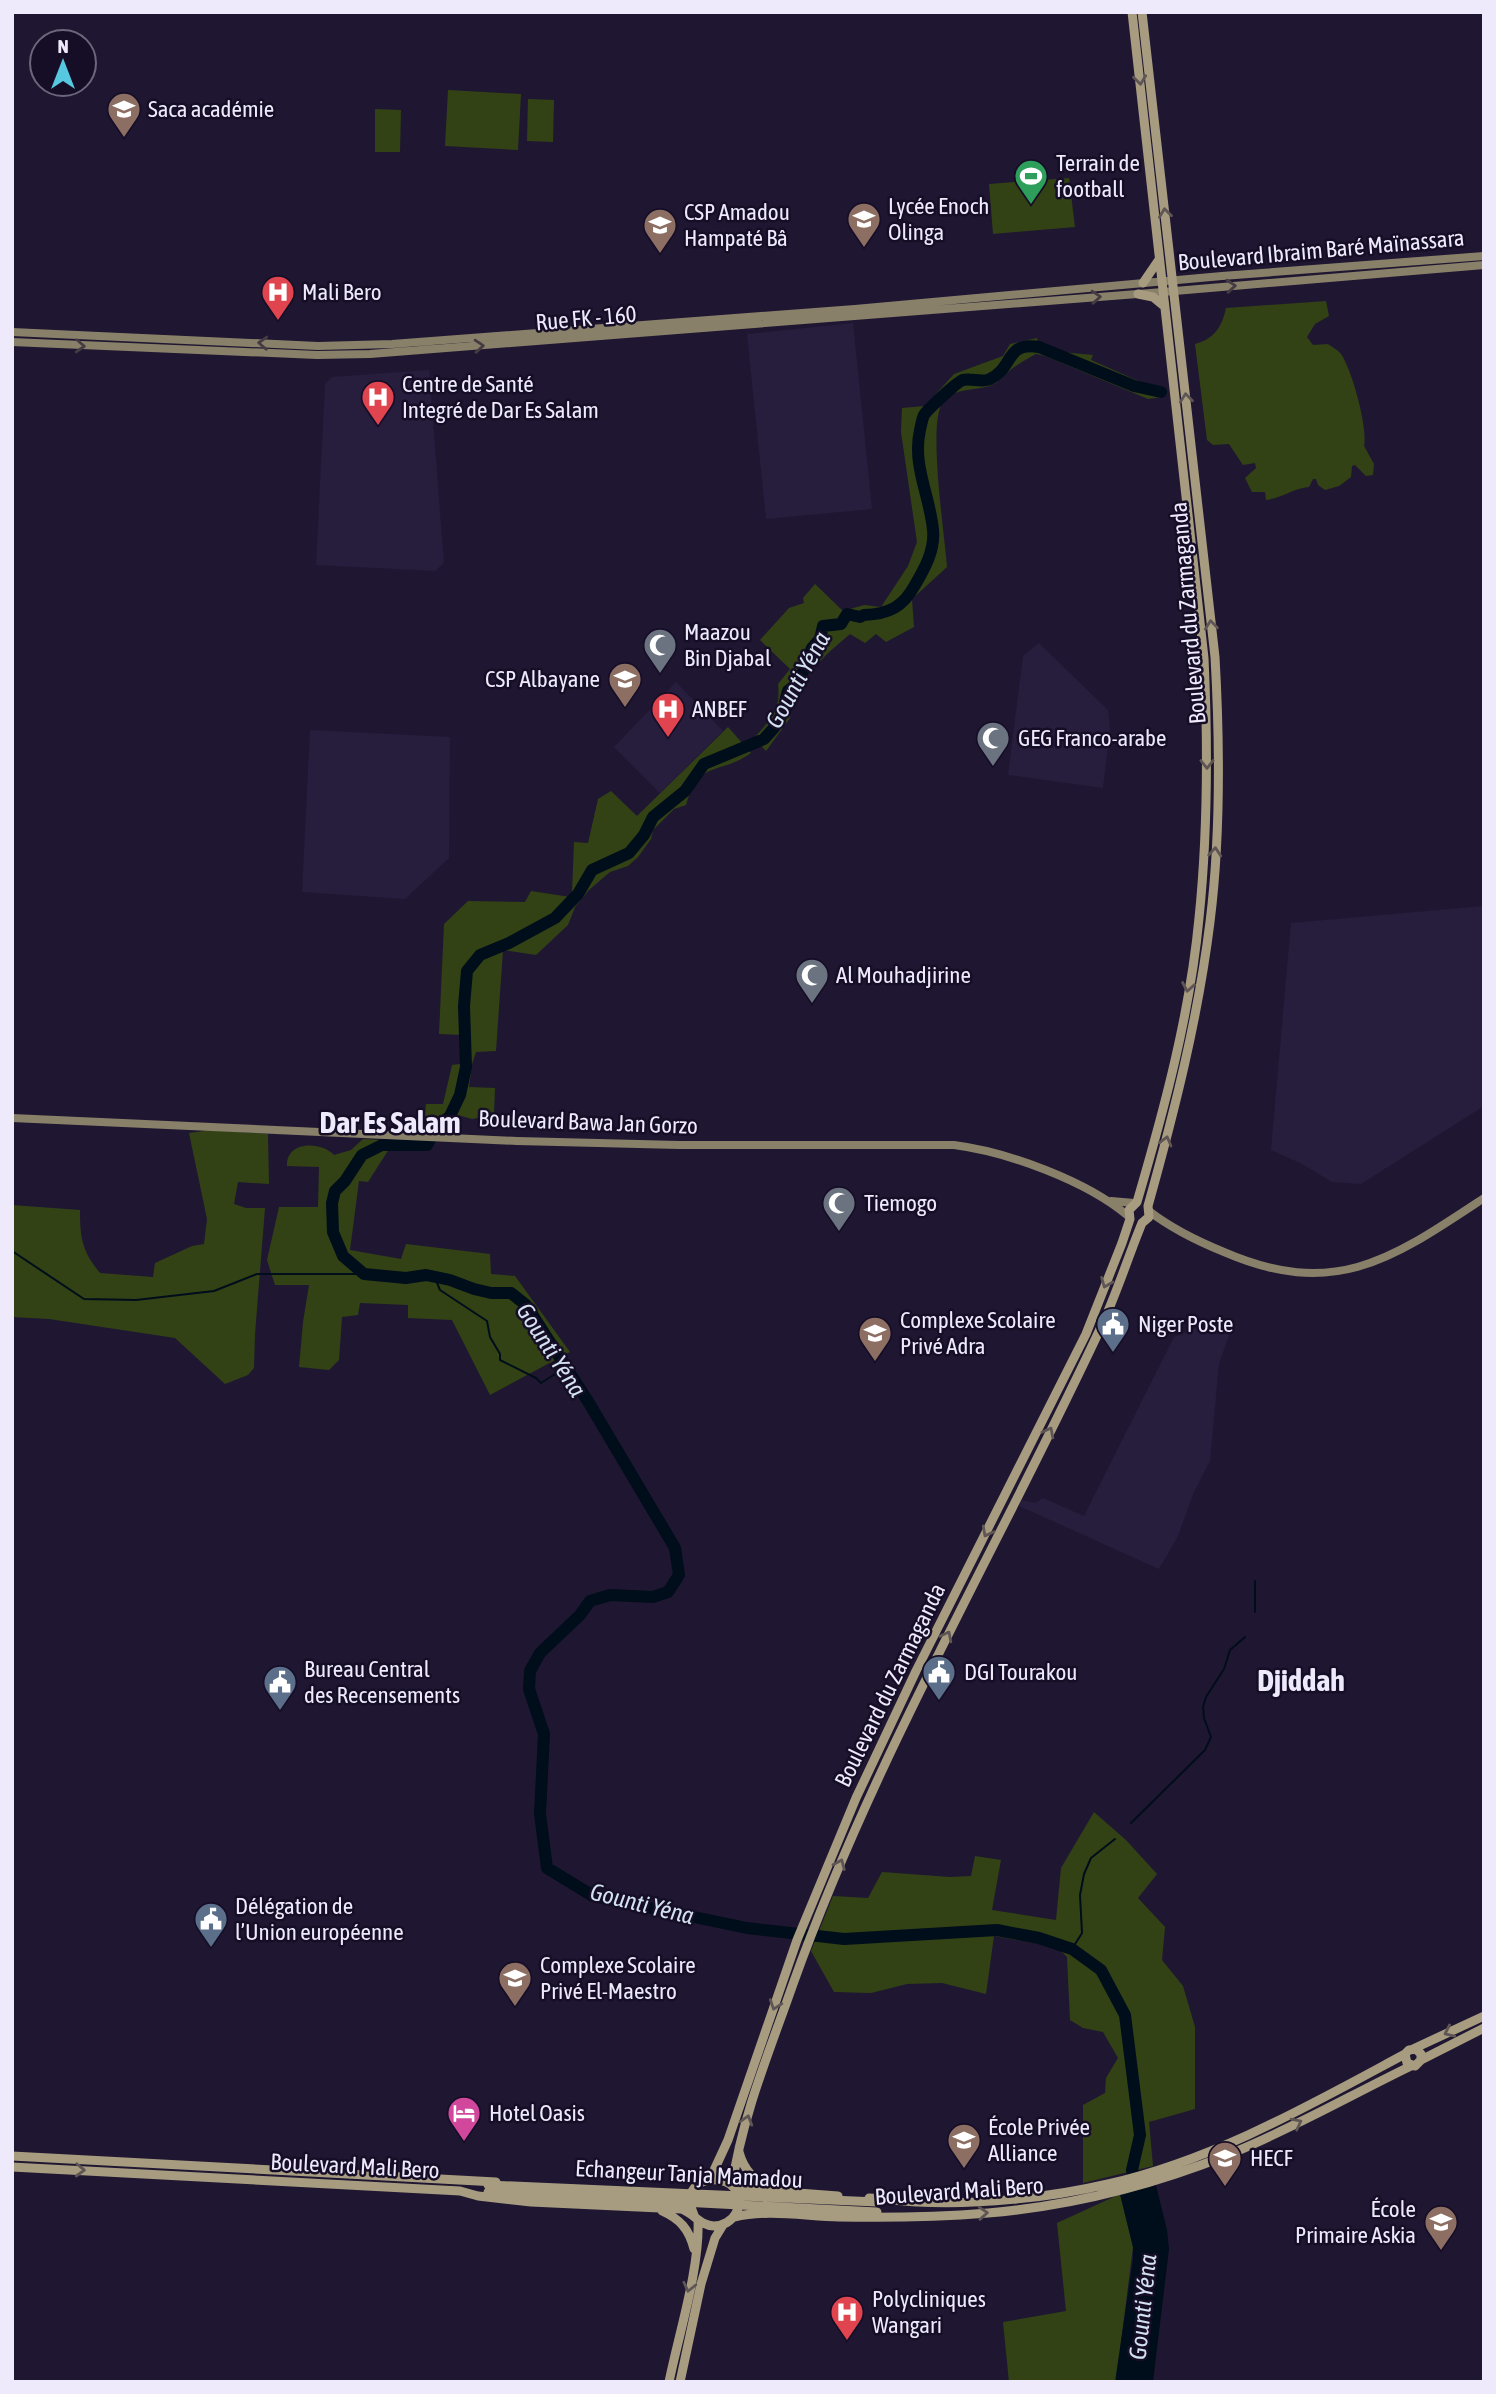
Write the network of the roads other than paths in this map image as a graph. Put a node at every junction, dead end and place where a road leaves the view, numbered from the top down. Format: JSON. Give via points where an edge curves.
{"nodes":[{"id":1,"x":1132,"y":12,"type":"edge"},
{"id":2,"x":1142,"y":12,"type":"edge"},
{"id":3,"x":1484,"y":256,"type":"edge"},
{"id":4,"x":1158,"y":259,"type":"junction"},
{"id":5,"x":1484,"y":265,"type":"edge"},
{"id":6,"x":1173,"y":280,"type":"junction"},
{"id":7,"x":1143,"y":284,"type":"junction"},
{"id":8,"x":1162,"y":287,"type":"junction"},
{"id":9,"x":1174,"y":291,"type":"junction"},
{"id":10,"x":1138,"y":294,"type":"junction"},
{"id":11,"x":1164,"y":306,"type":"junction"},
{"id":12,"x":856,"y":312,"type":"junction"},
{"id":13,"x":681,"y":326,"type":"junction"},
{"id":14,"x":12,"y":332,"type":"edge"},
{"id":15,"x":12,"y":342,"type":"edge"},
{"id":16,"x":1200,"y":525,"type":"junction"},
{"id":17,"x":1190,"y":526,"type":"junction"},
{"id":18,"x":12,"y":1118,"type":"edge"},
{"id":19,"x":1484,"y":1198,"type":"edge"},
{"id":20,"x":1111,"y":1201,"type":"junction"},
{"id":21,"x":1135,"y":1203,"type":"junction"},
{"id":22,"x":1148,"y":1209,"type":"junction"},
{"id":23,"x":1129,"y":1217,"type":"junction"},
{"id":24,"x":1143,"y":1223,"type":"junction"},
{"id":25,"x":1167,"y":1225,"type":"junction"},
{"id":26,"x":881,"y":1743,"type":"junction"},
{"id":27,"x":891,"y":1749,"type":"junction"},
{"id":28,"x":1484,"y":2015,"type":"edge"},
{"id":29,"x":1484,"y":2028,"type":"edge"},
{"id":30,"x":1409,"y":2052,"type":"junction"},
{"id":31,"x":1421,"y":2060,"type":"junction"},
{"id":32,"x":1411,"y":2066,"type":"junction"},
{"id":33,"x":738,"y":2146,"type":"junction"},
{"id":34,"x":12,"y":2156,"type":"edge"},
{"id":35,"x":12,"y":2167,"type":"edge"},
{"id":36,"x":710,"y":2179,"type":"junction"},
{"id":37,"x":1142,"y":2179,"type":"junction"},
{"id":38,"x":1127,"y":2183,"type":"junction"},
{"id":39,"x":460,"y":2186,"type":"junction"},
{"id":40,"x":733,"y":2187,"type":"junction"},
{"id":41,"x":694,"y":2190,"type":"junction"},
{"id":42,"x":780,"y":2193,"type":"junction"},
{"id":43,"x":916,"y":2202,"type":"junction"},
{"id":44,"x":877,"y":2207,"type":"junction"},
{"id":45,"x":657,"y":2209,"type":"junction"},
{"id":46,"x":915,"y":2215,"type":"junction"},
{"id":47,"x":696,"y":2217,"type":"junction"},
{"id":48,"x":734,"y":2217,"type":"junction"},
{"id":49,"x":723,"y":2225,"type":"junction"},
{"id":50,"x":696,"y":2257,"type":"junction"},
{"id":51,"x":668,"y":2382,"type":"edge"},
{"id":52,"x":680,"y":2382,"type":"edge"}],
"edges":[{"from":1,"to":4,"type":"main road","name":"Boulevard du Zarmaganda","one_way":true},
{"from":6,"to":2,"type":"main road","name":"Boulevard du Zarmaganda","one_way":true},
{"from":3,"to":6,"type":"main road","name":"Boulevard Ibraim Baré Maïnassara"},
{"from":4,"to":7,"type":"main road"},
{"from":4,"to":8,"type":"main road","name":"Boulevard du Zarmaganda"},
{"from":9,"to":5,"type":"main road","name":"Boulevard Ibraim Baré Maïnassara","one_way":true},
{"from":6,"to":8,"type":"main road","name":"Boulevard Ibraim Baré Maïnassara"},
{"from":6,"to":9,"type":"main road","name":"Boulevard du Zarmaganda"},
{"from":7,"to":8,"type":"main road","name":"Rue FK - 160"},
{"from":7,"to":12,"type":"main road","name":"Rue FK - 160"},
{"from":8,"to":9,"type":"main road","name":"Boulevard Ibraim Baré Maïnassara"},
{"from":8,"to":10,"type":"main road","name":"Rue FK - 160"},
{"from":8,"to":11,"type":"main road","name":"Boulevard du Zarmaganda"},
{"from":16,"to":9,"type":"main road","name":"Boulevard du Zarmaganda","one_way":true},
{"from":10,"to":11,"type":"main road","via":[[1156,298]]},
{"from":12,"to":10,"type":"main road","name":"Rue FK - 160","one_way":true},
{"from":11,"to":17,"type":"main road","name":"Boulevard du Zarmaganda"},
{"from":12,"to":13,"type":"main road","name":"Rue FK - 160"},
{"from":13,"to":14,"type":"main road","name":"Rue FK - 160","one_way":true,"via":[[331,346]]},
{"from":15,"to":13,"type":"main road","name":"Rue FK - 160","one_way":true,"via":[[370,354]]},
{"from":16,"to":17,"type":"main road"},
{"from":22,"to":16,"type":"main road","name":"Boulevard du Zarmaganda","one_way":true,"via":[[1191,1040],[1210,920],[1219,722]]},
{"from":17,"to":21,"type":"main road","name":"Boulevard du Zarmaganda","one_way":true,"via":[[1207,722],[1199,919],[1172,1075]]},
{"from":18,"to":20,"type":"main road","name":"Boulevard Bawa Jan Gorzo","via":[[517,1141],[954,1145],[1011,1157]]},
{"from":19,"to":25,"type":"main road","via":[[1380,1260],[1331,1274],[1252,1264]]},
{"from":20,"to":21,"type":"main road","name":"Boulevard Bawa Jan Gorzo"},
{"from":20,"to":23,"type":"main road","name":"Boulevard Bawa Jan Gorzo"},
{"from":21,"to":22,"type":"main road"},
{"from":21,"to":23,"type":"main road"},
{"from":22,"to":24,"type":"main road"},
{"from":22,"to":25,"type":"main road"},
{"from":23,"to":24,"type":"main road"},
{"from":23,"to":26,"type":"main road","name":"Boulevard du Zarmaganda","one_way":true,"via":[[1086,1334]]},
{"from":24,"to":25,"type":"main road"},
{"from":27,"to":24,"type":"main road","name":"Boulevard du Zarmaganda","one_way":true,"via":[[1102,1324]]},
{"from":26,"to":27,"type":"main road"},
{"from":26,"to":36,"type":"main road","name":"Boulevard du Zarmaganda","one_way":true,"via":[[797,1940],[723,2154]]},
{"from":33,"to":27,"type":"main road","name":"Boulevard du Zarmaganda","one_way":true,"via":[[807,1944]]},
{"from":28,"to":30,"type":"main road","name":"Boulevard Mali Bero","one_way":true},
{"from":29,"to":31,"type":"main road"},
{"from":30,"to":31,"type":"main road","via":[[1420,2052]]},
{"from":30,"to":32,"type":"main road","via":[[1405,2061]]},
{"from":30,"to":37,"type":"main road","name":"Boulevard Mali Bero","via":[[1292,2114]]},
{"from":31,"to":32,"type":"main road"},
{"from":37,"to":32,"type":"main road","name":"Boulevard Mali Bero","one_way":true,"via":[[1247,2147]]},
{"from":33,"to":40,"type":"main road","name":"Boulevard du Zarmaganda"},
{"from":33,"to":42,"type":"main road","via":[[751,2175]]},
{"from":34,"to":39,"type":"main road","name":"Boulevard Mali Bero"},
{"from":35,"to":39,"type":"main road","name":"Boulevard Mali Bero","one_way":true},
{"from":36,"to":40,"type":"main road"},
{"from":36,"to":41,"type":"main road"},
{"from":37,"to":38,"type":"main road","name":"Boulevard Mali Bero"},
{"from":38,"to":43,"type":"main road","name":"Boulevard Mali Bero","via":[[1041,2196]]},
{"from":46,"to":38,"type":"main road","name":"Boulevard Mali Bero","one_way":true,"via":[[1012,2210],[1069,2201]]},
{"from":39,"to":41,"type":"main road","name":"Boulevard Mali Bero"},
{"from":39,"to":44,"type":"main road","name":"Echangeur Tanja Mamadou","bridge":true},
{"from":39,"to":45,"type":"main road","name":"Boulevard Mali Bero","via":[[493,2198]]},
{"from":40,"to":42,"type":"main road","name":"Boulevard Mali Bero"},
{"from":40,"to":48,"type":"main road","via":[[738,2200]]},
{"from":41,"to":47,"type":"main road","via":[[690,2202]]},
{"from":42,"to":43,"type":"main road","name":"Boulevard Mali Bero"},
{"from":43,"to":44,"type":"main road","name":"Echangeur Tanja Mamadou"},
{"from":44,"to":46,"type":"main road","name":"Echangeur Tanja Mamadou"},
{"from":45,"to":47,"type":"main road","name":"Boulevard Mali Bero","via":[[681,2209]]},
{"from":45,"to":50,"type":"main road","via":[[688,2230]]},
{"from":46,"to":48,"type":"main road","name":"Boulevard Mali Bero","via":[[760,2213]]},
{"from":47,"to":49,"type":"main road","via":[[710,2226]]},
{"from":47,"to":50,"type":"main road"},
{"from":48,"to":49,"type":"main road"},
{"from":49,"to":52,"type":"main road","via":[[701,2284]]},
{"from":50,"to":51,"type":"main road","one_way":true}]}
